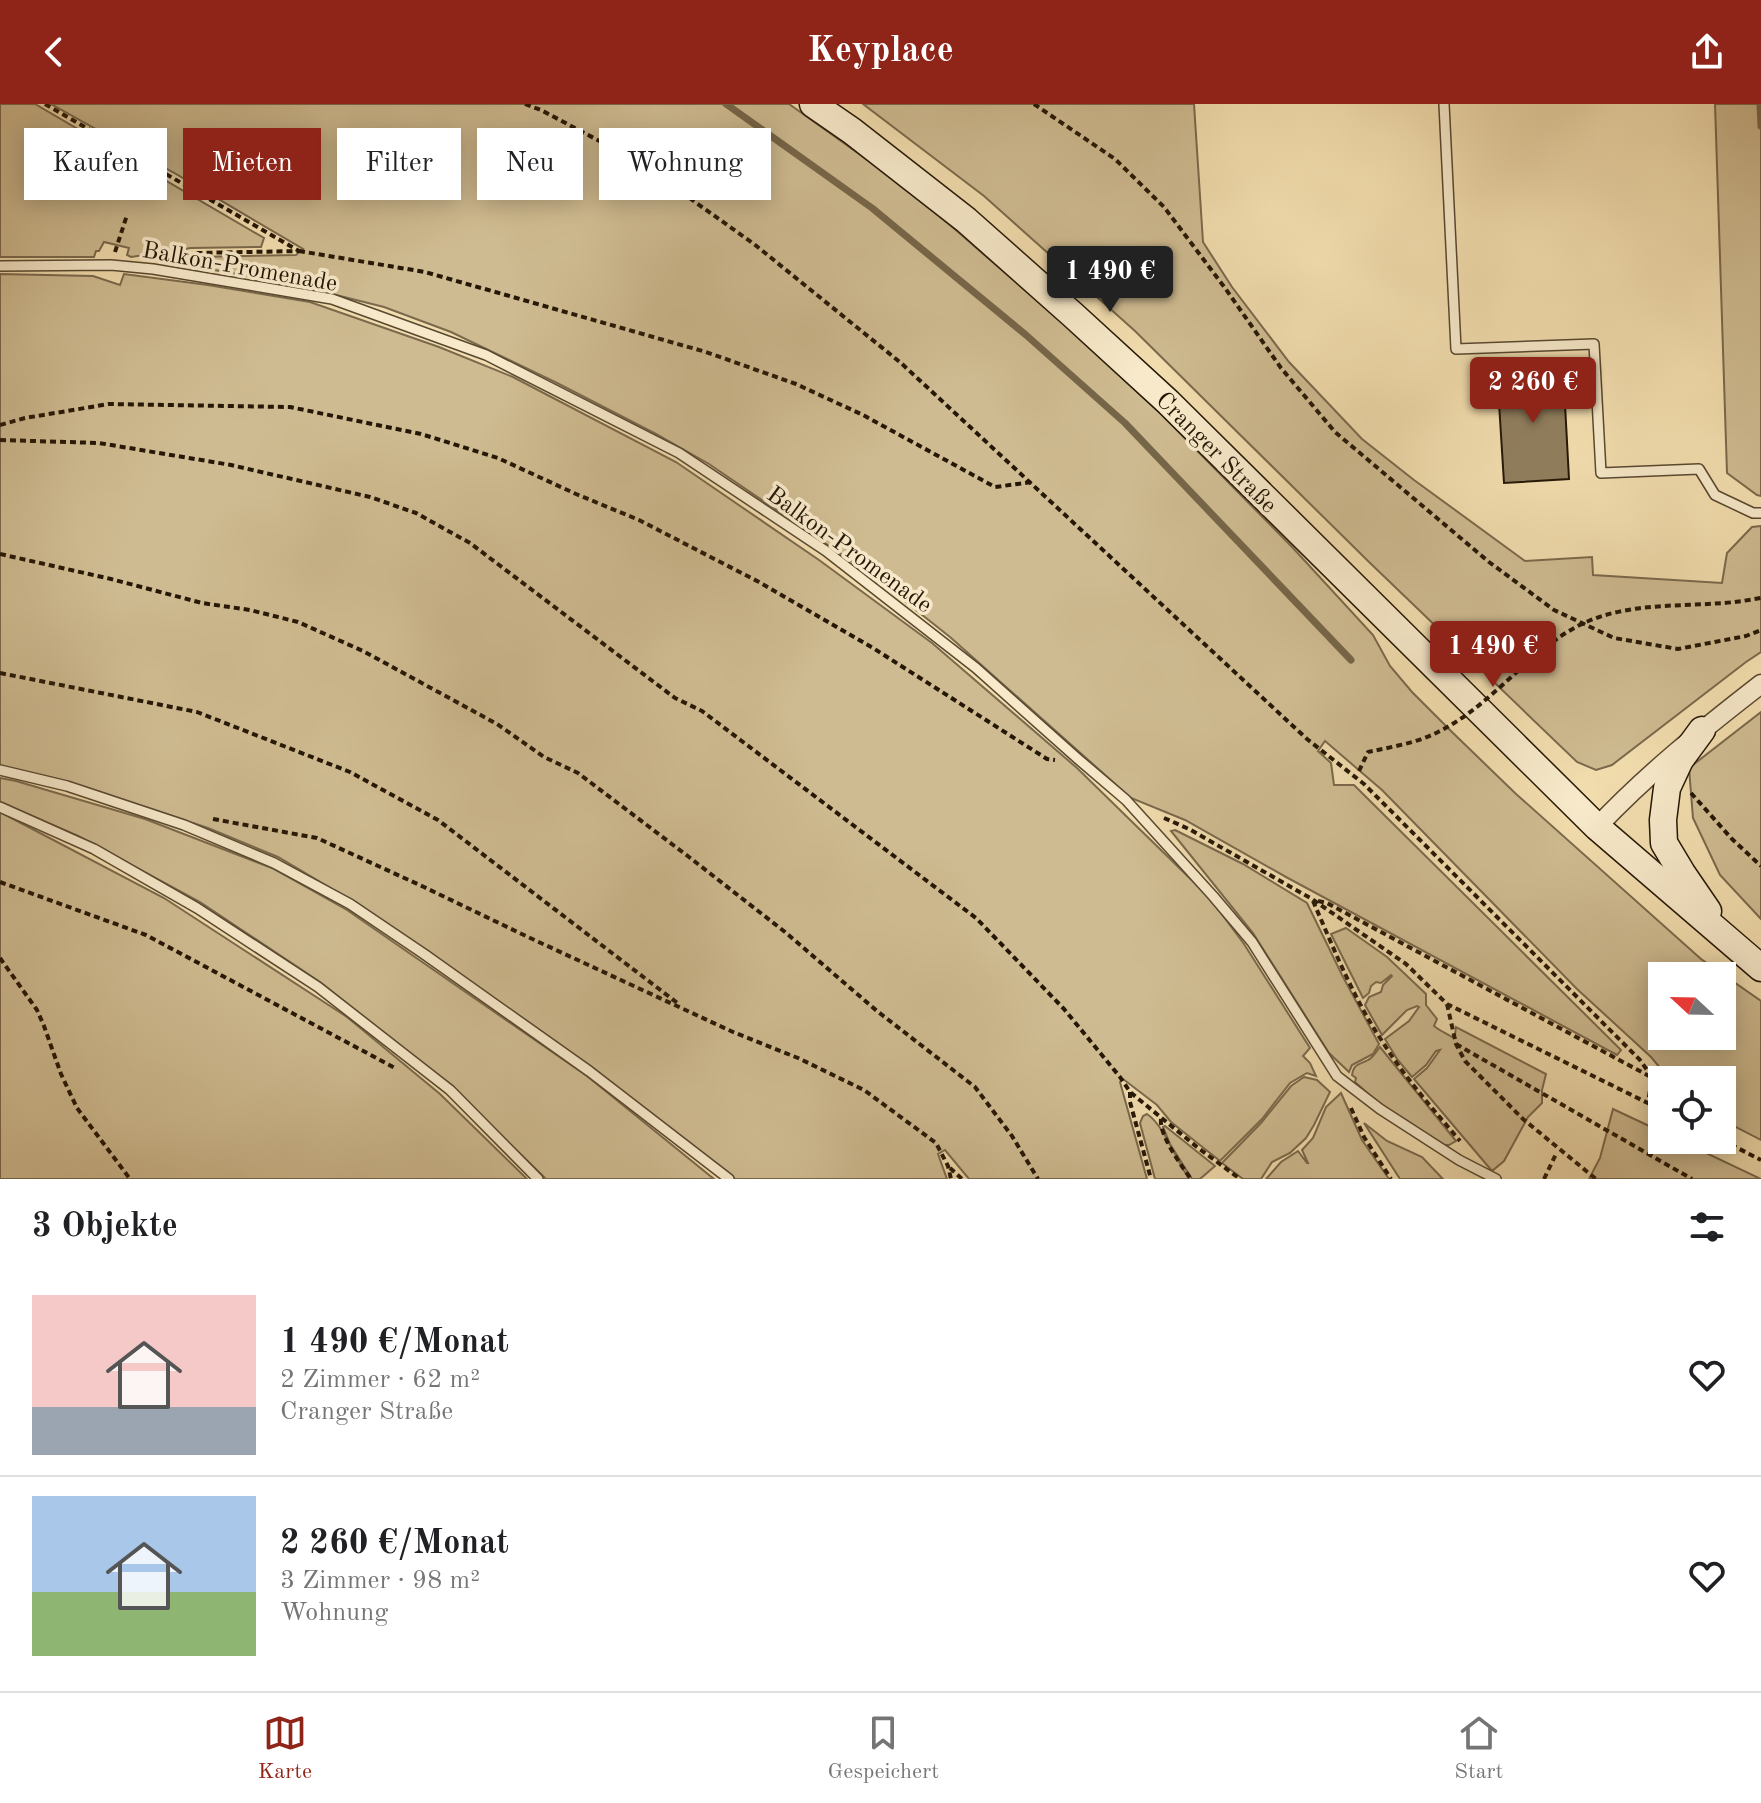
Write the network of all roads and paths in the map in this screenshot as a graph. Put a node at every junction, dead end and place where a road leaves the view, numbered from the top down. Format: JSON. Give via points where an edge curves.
{"nodes":[{"id":1,"x":45,"y":104,"type":"edge"},
{"id":2,"x":525,"y":104,"type":"edge"},
{"id":3,"x":813,"y":104,"type":"edge"},
{"id":4,"x":1034,"y":104,"type":"edge"},
{"id":5,"x":1444,"y":104,"type":"edge"},
{"id":6,"x":127,"y":215,"type":"dead end"},
{"id":7,"x":299,"y":251,"type":"junction"},
{"id":8,"x":114,"y":254,"type":"dead end"},
{"id":9,"x":0,"y":266,"type":"edge"},
{"id":10,"x":153,"y":269,"type":"junction"},
{"id":11,"x":0,"y":425,"type":"edge"},
{"id":12,"x":0,"y":440,"type":"edge"},
{"id":13,"x":1032,"y":482,"type":"junction"},
{"id":14,"x":1761,"y":513,"type":"edge"},
{"id":15,"x":0,"y":554,"type":"edge"},
{"id":16,"x":1761,"y":598,"type":"edge"},
{"id":17,"x":1761,"y":630,"type":"edge"},
{"id":18,"x":0,"y":673,"type":"edge"},
{"id":19,"x":1761,"y":684,"type":"edge"},
{"id":20,"x":1702,"y":730,"type":"junction"},
{"id":21,"x":1078,"y":759,"type":"junction"},
{"id":22,"x":0,"y":770,"type":"edge"},
{"id":23,"x":1674,"y":774,"type":"junction"},
{"id":24,"x":1356,"y":777,"type":"junction"},
{"id":25,"x":0,"y":807,"type":"edge"},
{"id":26,"x":1164,"y":817,"type":"dead end"},
{"id":27,"x":184,"y":825,"type":"junction"},
{"id":28,"x":1597,"y":827,"type":"junction"},
{"id":29,"x":1761,"y":866,"type":"edge"},
{"id":30,"x":0,"y":882,"type":"edge"},
{"id":31,"x":1312,"y":899,"type":"junction"},
{"id":32,"x":1731,"y":943,"type":"junction"},
{"id":33,"x":0,"y":958,"type":"edge"},
{"id":34,"x":1761,"y":968,"type":"edge"},
{"id":35,"x":1447,"y":1004,"type":"junction"},
{"id":36,"x":686,"y":1009,"type":"junction"},
{"id":37,"x":1456,"y":1044,"type":"junction"},
{"id":38,"x":1648,"y":1071,"type":"edge"},
{"id":39,"x":406,"y":1075,"type":"dead end"},
{"id":40,"x":1648,"y":1075,"type":"edge"},
{"id":41,"x":1337,"y":1076,"type":"junction"},
{"id":42,"x":1130,"y":1092,"type":"junction"},
{"id":43,"x":1648,"y":1103,"type":"edge"},
{"id":44,"x":1161,"y":1119,"type":"junction"},
{"id":45,"x":1736,"y":1147,"type":"edge"},
{"id":46,"x":1556,"y":1154,"type":"dead end"},
{"id":47,"x":1761,"y":1160,"type":"edge"},
{"id":48,"x":948,"y":1166,"type":"junction"},
{"id":49,"x":1492,"y":1176,"type":"edge"},
{"id":50,"x":130,"y":1179,"type":"edge"},
{"id":51,"x":538,"y":1179,"type":"edge"},
{"id":52,"x":729,"y":1179,"type":"edge"},
{"id":53,"x":951,"y":1179,"type":"edge"},
{"id":54,"x":962,"y":1179,"type":"edge"},
{"id":55,"x":1038,"y":1179,"type":"edge"},
{"id":56,"x":1151,"y":1179,"type":"edge"},
{"id":57,"x":1191,"y":1179,"type":"edge"},
{"id":58,"x":1240,"y":1179,"type":"edge"},
{"id":59,"x":1391,"y":1179,"type":"edge"},
{"id":60,"x":1544,"y":1179,"type":"edge"},
{"id":61,"x":1596,"y":1179,"type":"edge"},
{"id":62,"x":1692,"y":1179,"type":"edge"}],
"edges":[{"from":1,"to":7,"type":"path"},
{"from":2,"to":13,"type":"path","via":[[639,162],[754,244],[901,363]]},
{"from":3,"to":28,"type":"main road","name":"Cranger Straße","via":[[966,220],[1095,334]]},
{"from":4,"to":17,"type":"path","via":[[1115,159],[1164,207],[1281,368],[1335,432],[1554,610],[1614,638],[1678,649]]},
{"from":5,"to":14,"type":"lane","via":[[1456,349],[1594,344],[1601,473],[1699,469],[1715,495]]},
{"from":6,"to":8,"type":"path"},
{"from":7,"to":10,"type":"path","via":[[197,253],[160,260]]},
{"from":7,"to":13,"type":"path","via":[[425,272],[706,352],[823,396],[995,487]]},
{"from":9,"to":10,"type":"lane","name":"Balkon-Promenade"},
{"from":10,"to":21,"type":"lane","name":"Balkon-Promenade","via":[[332,299],[486,355],[679,453],[826,551],[976,668]]},
{"from":11,"to":21,"type":"path","via":[[109,404],[290,407],[421,434],[498,458],[639,520],[873,648],[1047,759]]},
{"from":12,"to":42,"type":"path","via":[[99,443],[231,465],[370,497],[416,513],[470,543],[976,918],[1064,1009]]},
{"from":13,"to":24,"type":"path","via":[[1307,739]]},
{"from":15,"to":55,"type":"path","via":[[298,622],[497,724],[578,773],[677,848],[975,1087]]},
{"from":16,"to":24,"type":"path","bridge":true,"via":[[1629,609],[1594,618],[1569,630],[1473,710],[1437,733],[1368,752]]},
{"from":18,"to":36,"type":"path","via":[[197,712],[350,772],[438,820]]},
{"from":19,"to":20,"type":"street","name":"Cranger Straße"},
{"from":20,"to":23,"type":"main road","name":"Cranger Straße"},
{"from":20,"to":28,"type":"street","name":"Cranger Straße"},
{"from":21,"to":41,"type":"lane","name":"Balkon-Promenade","via":[[1126,800],[1252,942]]},
{"from":22,"to":27,"type":"lane"},
{"from":23,"to":29,"type":"path"},
{"from":23,"to":32,"type":"main road","name":"Cranger Straße","via":[[1667,788],[1664,843]]},
{"from":24,"to":38,"type":"path"},
{"from":25,"to":51,"type":"lane","via":[[94,849],[318,987],[450,1090]]},
{"from":26,"to":31,"type":"path"},
{"from":27,"to":36,"type":"path","via":[[206,818],[317,838]]},
{"from":27,"to":52,"type":"lane","via":[[274,863],[350,904],[589,1071]]},
{"from":28,"to":32,"type":"main road","name":"Cranger Straße"},
{"from":30,"to":39,"type":"path","via":[[146,935]]},
{"from":31,"to":35,"type":"path","via":[[1406,964]]},
{"from":31,"to":40,"type":"path"},
{"from":31,"to":49,"type":"path","via":[[1382,1042]]},
{"from":32,"to":34,"type":"main road","name":"Cranger Straße"},
{"from":33,"to":50,"type":"path","via":[[37,1010],[77,1108]]},
{"from":35,"to":37,"type":"path"},
{"from":35,"to":43,"type":"path"},
{"from":36,"to":48,"type":"path","via":[[864,1090],[936,1143]]},
{"from":37,"to":61,"type":"path","via":[[1465,1061],[1523,1119]]},
{"from":37,"to":62,"type":"path"},
{"from":41,"to":49,"type":"lane","name":"Balkon-Promenade","via":[[1459,1160]]},
{"from":41,"to":59,"type":"path","via":[[1364,1137]]},
{"from":42,"to":44,"type":"path"},
{"from":42,"to":56,"type":"path"},
{"from":44,"to":57,"type":"path","via":[[1169,1145]]},
{"from":44,"to":58,"type":"path"},
{"from":45,"to":47,"type":"path"},
{"from":46,"to":60,"type":"path"},
{"from":48,"to":53,"type":"path"},
{"from":48,"to":54,"type":"path"}]}
